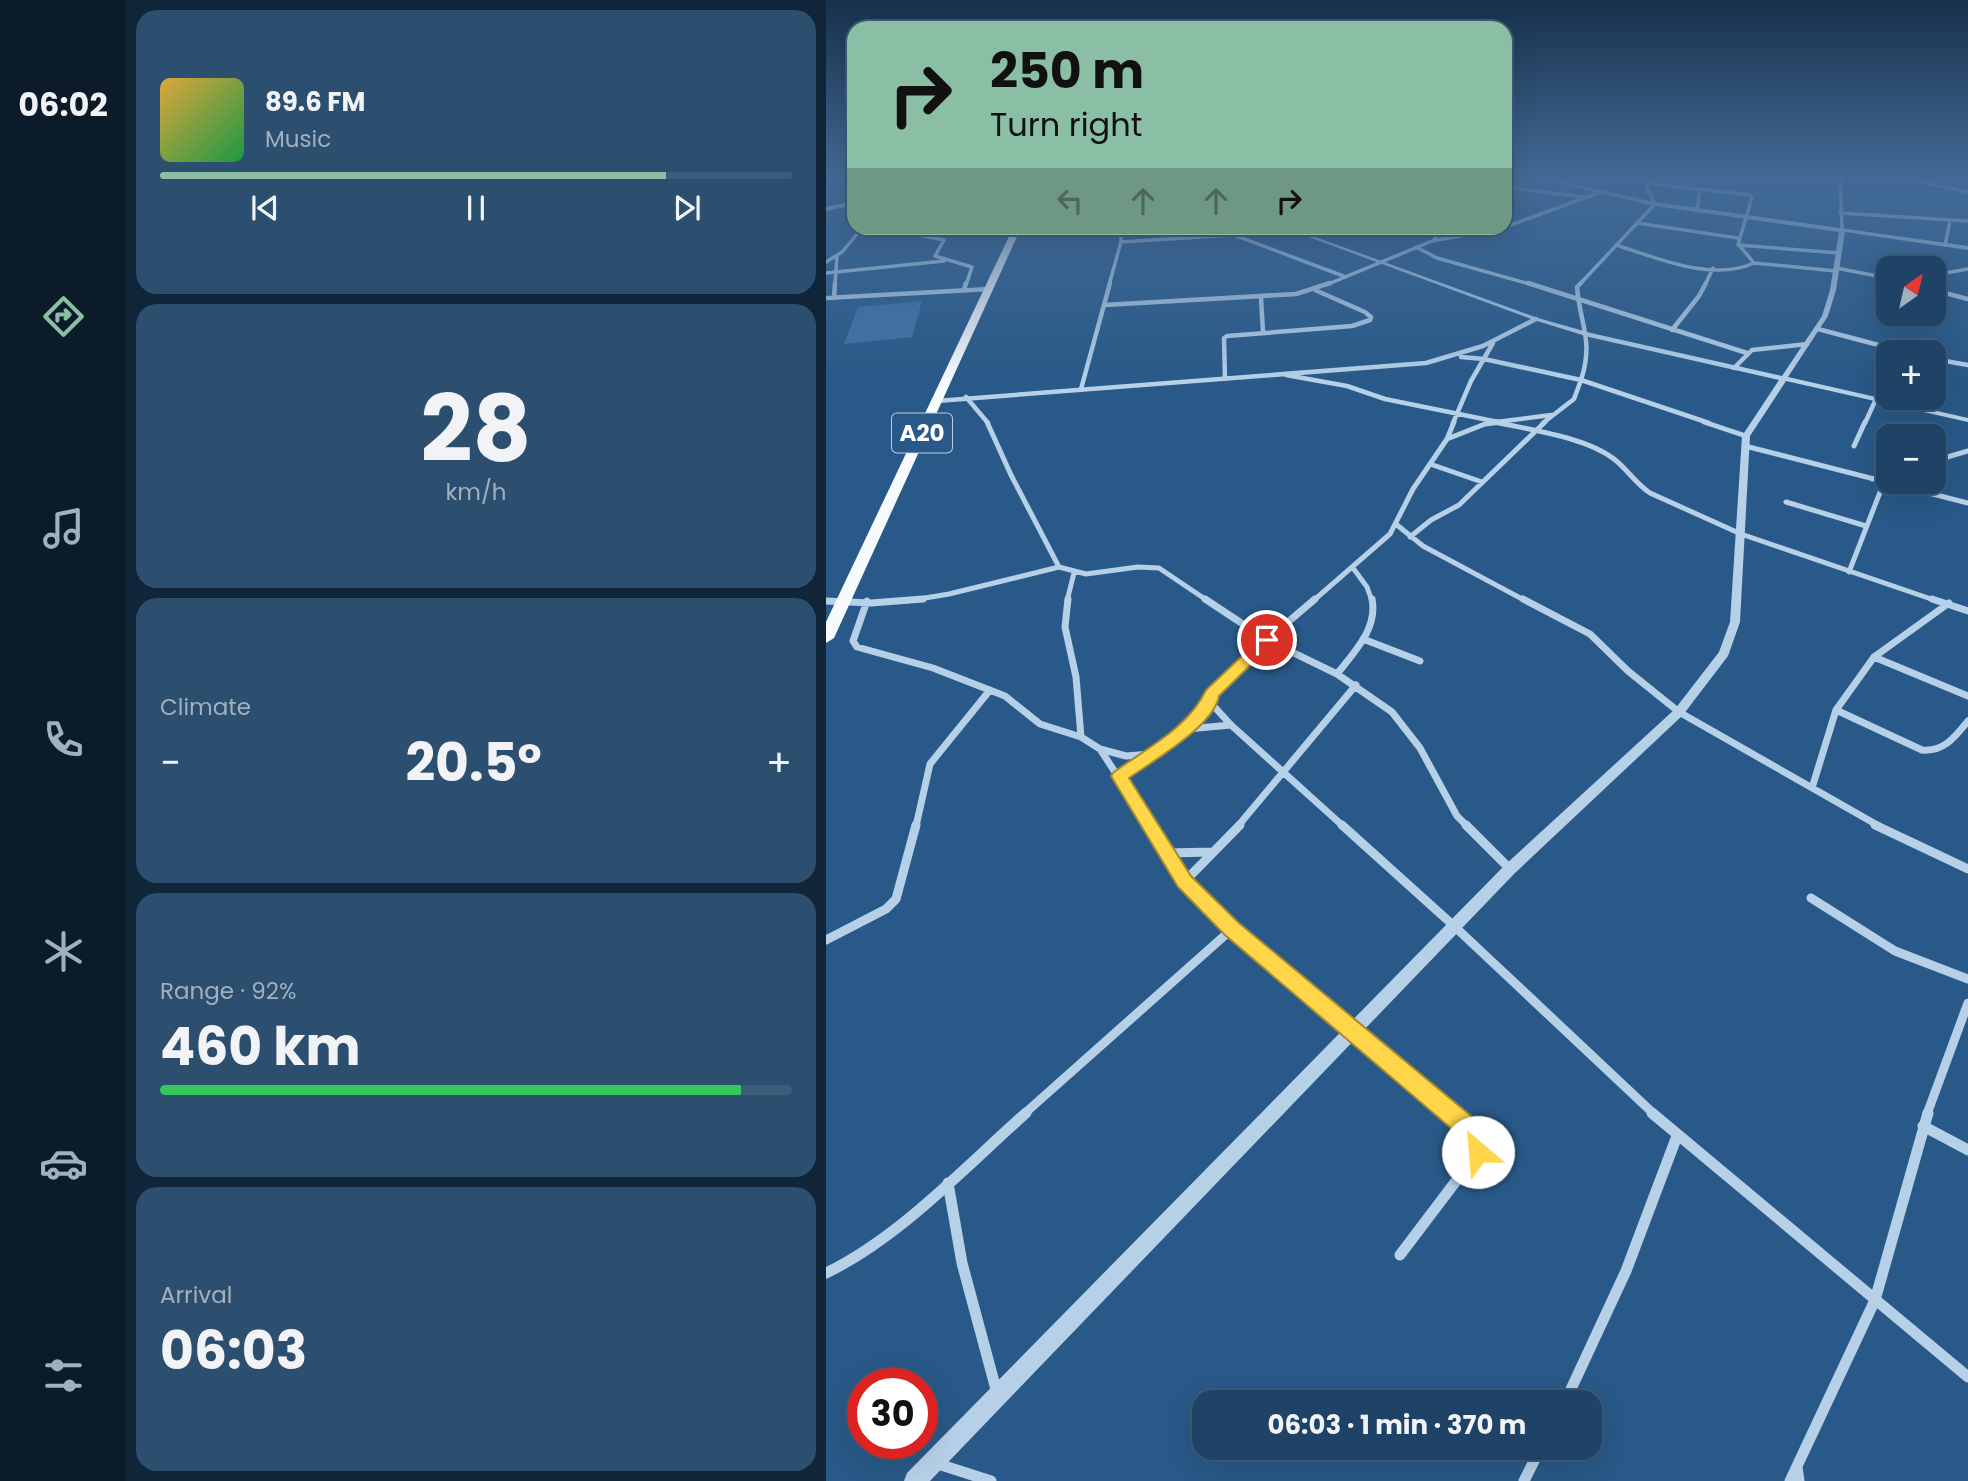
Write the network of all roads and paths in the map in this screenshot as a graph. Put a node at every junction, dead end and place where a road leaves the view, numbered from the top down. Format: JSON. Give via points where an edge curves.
{"nodes":[{"id":1,"x":848,"y":244,"type":"edge"},
{"id":2,"x":942,"y":244,"type":"edge"},
{"id":3,"x":1009,"y":244,"type":"edge"},
{"id":4,"x":1120,"y":244,"type":"edge"},
{"id":5,"x":1258,"y":244,"type":"edge"},
{"id":6,"x":1332,"y":244,"type":"edge"},
{"id":7,"x":1424,"y":244,"type":"edge"},
{"id":8,"x":1840,"y":244,"type":"edge"},
{"id":9,"x":1939,"y":244,"type":"edge"},
{"id":10,"x":1616,"y":245,"type":"joint"},
{"id":11,"x":1738,"y":245,"type":"joint"},
{"id":12,"x":1945,"y":245,"type":"joint"},
{"id":13,"x":1416,"y":247,"type":"junction"},
{"id":14,"x":1968,"y":248,"type":"edge"},
{"id":15,"x":1839,"y":253,"type":"junction"},
{"id":16,"x":837,"y":256,"type":"junction"},
{"id":17,"x":949,"y":260,"type":"junction"},
{"id":18,"x":826,"y":262,"type":"edge"},
{"id":19,"x":1382,"y":262,"type":"junction"},
{"id":20,"x":1754,"y":263,"type":"junction"},
{"id":21,"x":1713,"y":268,"type":"junction"},
{"id":22,"x":1968,"y":269,"type":"edge"},
{"id":23,"x":1836,"y":270,"type":"junction"},
{"id":24,"x":826,"y":273,"type":"edge"},
{"id":25,"x":835,"y":273,"type":"junction"},
{"id":26,"x":1946,"y":273,"type":"edge"},
{"id":27,"x":1876,"y":276,"type":"edge"},
{"id":28,"x":1346,"y":277,"type":"junction"},
{"id":29,"x":964,"y":289,"type":"junction"},
{"id":30,"x":989,"y":289,"type":"junction"},
{"id":31,"x":1315,"y":289,"type":"junction"},
{"id":32,"x":1946,"y":293,"type":"edge"},
{"id":33,"x":834,"y":298,"type":"junction"},
{"id":34,"x":1262,"y":298,"type":"junction"},
{"id":35,"x":826,"y":299,"type":"edge"},
{"id":36,"x":1968,"y":299,"type":"edge"},
{"id":37,"x":1577,"y":300,"type":"junction"},
{"id":38,"x":1104,"y":305,"type":"junction"},
{"id":39,"x":1536,"y":319,"type":"junction"},
{"id":40,"x":1818,"y":329,"type":"junction"},
{"id":41,"x":1672,"y":330,"type":"junction"},
{"id":42,"x":1262,"y":332,"type":"junction"},
{"id":43,"x":1589,"y":335,"type":"junction"},
{"id":44,"x":1493,"y":343,"type":"junction"},
{"id":45,"x":1807,"y":344,"type":"junction"},
{"id":46,"x":1876,"y":344,"type":"edge"},
{"id":47,"x":1747,"y":353,"type":"junction"},
{"id":48,"x":1458,"y":357,"type":"junction"},
{"id":49,"x":1485,"y":359,"type":"junction"},
{"id":50,"x":1946,"y":361,"type":"edge"},
{"id":51,"x":1968,"y":365,"type":"edge"},
{"id":52,"x":1734,"y":368,"type":"junction"},
{"id":53,"x":1286,"y":374,"type":"junction"},
{"id":54,"x":1225,"y":379,"type":"junction"},
{"id":55,"x":1783,"y":379,"type":"junction"},
{"id":56,"x":1581,"y":380,"type":"junction"},
{"id":57,"x":1081,"y":389,"type":"junction"},
{"id":58,"x":966,"y":397,"type":"junction"},
{"id":59,"x":1876,"y":399,"type":"joint"},
{"id":60,"x":937,"y":401,"type":"junction"},
{"id":61,"x":1924,"y":410,"type":"edge"},
{"id":62,"x":1457,"y":413,"type":"junction"},
{"id":63,"x":1552,"y":415,"type":"junction"},
{"id":64,"x":1968,"y":420,"type":"edge"},
{"id":65,"x":1497,"y":422,"type":"junction"},
{"id":66,"x":1534,"y":432,"type":"junction"},
{"id":67,"x":1447,"y":439,"type":"junction"},
{"id":68,"x":1746,"y":441,"type":"junction"},
{"id":69,"x":1854,"y":446,"type":"dead end"},
{"id":70,"x":1968,"y":451,"type":"edge"},
{"id":71,"x":1946,"y":457,"type":"edge"},
{"id":72,"x":1430,"y":464,"type":"junction"},
{"id":73,"x":1876,"y":478,"type":"edge"},
{"id":74,"x":1871,"y":479,"type":"junction"},
{"id":75,"x":1876,"y":480,"type":"edge"},
{"id":76,"x":1482,"y":482,"type":"junction"},
{"id":77,"x":1879,"y":494,"type":"edge"},
{"id":78,"x":1932,"y":494,"type":"edge"},
{"id":79,"x":1786,"y":502,"type":"dead end"},
{"id":80,"x":1968,"y":503,"type":"edge"},
{"id":81,"x":1396,"y":525,"type":"junction"},
{"id":82,"x":1867,"y":526,"type":"junction"},
{"id":83,"x":1741,"y":534,"type":"junction"},
{"id":84,"x":1410,"y":537,"type":"junction"},
{"id":85,"x":1059,"y":567,"type":"junction"},
{"id":86,"x":1353,"y":568,"type":"junction"},
{"id":87,"x":1849,"y":572,"type":"junction"},
{"id":88,"x":1074,"y":573,"type":"junction"},
{"id":89,"x":826,"y":601,"type":"edge"},
{"id":90,"x":867,"y":601,"type":"junction"},
{"id":91,"x":842,"y":603,"type":"junction"},
{"id":92,"x":1949,"y":603,"type":"junction"},
{"id":93,"x":1968,"y":611,"type":"edge"},
{"id":94,"x":826,"y":638,"type":"edge"},
{"id":95,"x":1363,"y":639,"type":"junction"},
{"id":96,"x":1267,"y":640,"type":"junction"},
{"id":97,"x":1874,"y":657,"type":"junction"},
{"id":98,"x":1420,"y":661,"type":"dead end"},
{"id":99,"x":1337,"y":674,"type":"junction"},
{"id":100,"x":1356,"y":685,"type":"junction"},
{"id":101,"x":990,"y":690,"type":"junction"},
{"id":102,"x":1968,"y":696,"type":"edge"},
{"id":103,"x":1210,"y":702,"type":"junction"},
{"id":104,"x":1836,"y":710,"type":"junction"},
{"id":105,"x":1679,"y":712,"type":"junction"},
{"id":106,"x":1968,"y":721,"type":"edge"},
{"id":107,"x":1231,"y":725,"type":"junction"},
{"id":108,"x":1186,"y":730,"type":"junction"},
{"id":109,"x":1081,"y":737,"type":"junction"},
{"id":110,"x":1100,"y":749,"type":"junction"},
{"id":111,"x":1151,"y":754,"type":"junction"},
{"id":112,"x":1286,"y":771,"type":"junction"},
{"id":113,"x":1119,"y":776,"type":"junction"},
{"id":114,"x":1812,"y":788,"type":"junction"},
{"id":115,"x":1213,"y":852,"type":"junction"},
{"id":116,"x":1167,"y":853,"type":"junction"},
{"id":117,"x":1510,"y":869,"type":"junction"},
{"id":118,"x":1968,"y":869,"type":"edge"},
{"id":119,"x":1185,"y":881,"type":"junction"},
{"id":120,"x":1811,"y":898,"type":"dead end"},
{"id":121,"x":1454,"y":926,"type":"junction"},
{"id":122,"x":1232,"y":929,"type":"junction"},
{"id":123,"x":826,"y":940,"type":"edge"},
{"id":124,"x":1968,"y":979,"type":"edge"},
{"id":125,"x":1968,"y":1003,"type":"edge"},
{"id":126,"x":1354,"y":1029,"type":"junction"},
{"id":127,"x":1923,"y":1126,"type":"junction"},
{"id":128,"x":1677,"y":1136,"type":"junction"},
{"id":129,"x":1968,"y":1150,"type":"edge"},
{"id":130,"x":948,"y":1183,"type":"junction"},
{"id":131,"x":1400,"y":1255,"type":"dead end"},
{"id":132,"x":826,"y":1273,"type":"edge"},
{"id":133,"x":1875,"y":1300,"type":"junction"},
{"id":134,"x":1968,"y":1377,"type":"edge"},
{"id":135,"x":1571,"y":1390,"type":"edge"},
{"id":136,"x":998,"y":1396,"type":"junction"},
{"id":137,"x":1534,"y":1460,"type":"edge"},
{"id":138,"x":1797,"y":1462,"type":"junction"},
{"id":139,"x":933,"y":1463,"type":"junction"},
{"id":140,"x":915,"y":1481,"type":"edge"},
{"id":141,"x":991,"y":1481,"type":"edge"},
{"id":142,"x":1524,"y":1481,"type":"edge"},
{"id":143,"x":1790,"y":1481,"type":"edge"},
{"id":144,"x":1799,"y":1481,"type":"edge"}],
"edges":[{"from":1,"to":16,"type":"street"},
{"from":2,"to":17,"type":"street","via":[[935,256]]},
{"from":3,"to":30,"type":"main road","number":"A20"},
{"from":4,"to":38,"type":"street"},
{"from":5,"to":28,"type":"street"},
{"from":6,"to":19,"type":"street"},
{"from":7,"to":13,"type":"street"},
{"from":8,"to":15,"type":"street"},
{"from":9,"to":12,"type":"street"},
{"from":10,"to":21,"type":"street"},
{"from":10,"to":37,"type":"street","via":[[1578,284]]},
{"from":11,"to":15,"type":"street"},
{"from":11,"to":20,"type":"street"},
{"from":12,"to":14,"type":"street"},
{"from":13,"to":19,"type":"street"},
{"from":13,"to":37,"type":"street","via":[[1437,258]]},
{"from":15,"to":23,"type":"street"},
{"from":16,"to":18,"type":"street"},
{"from":16,"to":25,"type":"street"},
{"from":17,"to":25,"type":"street"},
{"from":17,"to":29,"type":"street","via":[[972,267]]},
{"from":19,"to":28,"type":"street"},
{"from":19,"to":39,"type":"street"},
{"from":20,"to":21,"type":"street","via":[[1744,269]]},
{"from":20,"to":23,"type":"street"},
{"from":21,"to":41,"type":"street","via":[[1699,296]]},
{"from":22,"to":26,"type":"street"},
{"from":23,"to":27,"type":"street"},
{"from":23,"to":40,"type":"street","via":[[1830,302]]},
{"from":24,"to":25,"type":"street"},
{"from":25,"to":33,"type":"street"},
{"from":28,"to":31,"type":"street"},
{"from":29,"to":30,"type":"street"},
{"from":29,"to":33,"type":"street"},
{"from":30,"to":60,"type":"main road","number":"A20"},
{"from":31,"to":34,"type":"street"},
{"from":31,"to":42,"type":"street","via":[[1366,312],[1370,320],[1352,326]]},
{"from":32,"to":36,"type":"street"},
{"from":33,"to":35,"type":"street"},
{"from":34,"to":38,"type":"street"},
{"from":34,"to":42,"type":"street"},
{"from":37,"to":41,"type":"street"},
{"from":37,"to":43,"type":"street"},
{"from":38,"to":57,"type":"street"},
{"from":39,"to":43,"type":"street"},
{"from":39,"to":44,"type":"street"},
{"from":40,"to":45,"type":"street"},
{"from":40,"to":46,"type":"street"},
{"from":41,"to":47,"type":"street"},
{"from":42,"to":54,"type":"street","via":[[1224,338]]},
{"from":43,"to":52,"type":"street"},
{"from":43,"to":56,"type":"street","via":[[1588,363]]},
{"from":44,"to":48,"type":"street"},
{"from":44,"to":49,"type":"street"},
{"from":45,"to":47,"type":"street"},
{"from":45,"to":55,"type":"street"},
{"from":47,"to":52,"type":"street"},
{"from":48,"to":49,"type":"street"},
{"from":48,"to":53,"type":"street"},
{"from":49,"to":56,"type":"street"},
{"from":49,"to":62,"type":"street"},
{"from":50,"to":51,"type":"street"},
{"from":52,"to":55,"type":"street"},
{"from":53,"to":54,"type":"street"},
{"from":53,"to":62,"type":"street"},
{"from":54,"to":57,"type":"street"},
{"from":55,"to":59,"type":"street"},
{"from":55,"to":68,"type":"street"},
{"from":56,"to":63,"type":"street","via":[[1574,398]]},
{"from":56,"to":68,"type":"street"},
{"from":57,"to":58,"type":"street"},
{"from":58,"to":60,"type":"street"},
{"from":58,"to":85,"type":"street","via":[[987,421]]},
{"from":59,"to":69,"type":"street"},
{"from":60,"to":91,"type":"main road","number":"A20"},
{"from":61,"to":64,"type":"street"},
{"from":62,"to":65,"type":"street"},
{"from":62,"to":67,"type":"street"},
{"from":63,"to":65,"type":"street"},
{"from":63,"to":66,"type":"street"},
{"from":65,"to":66,"type":"street"},
{"from":65,"to":67,"type":"street"},
{"from":66,"to":76,"type":"street"},
{"from":66,"to":83,"type":"street","via":[[1602,451],[1650,493]]},
{"from":67,"to":72,"type":"street"},
{"from":68,"to":74,"type":"street"},
{"from":68,"to":83,"type":"street"},
{"from":70,"to":71,"type":"street"},
{"from":72,"to":76,"type":"street"},
{"from":72,"to":81,"type":"street"},
{"from":73,"to":74,"type":"street"},
{"from":74,"to":75,"type":"street"},
{"from":76,"to":84,"type":"street","via":[[1459,505]]},
{"from":77,"to":82,"type":"street"},
{"from":78,"to":80,"type":"street"},
{"from":79,"to":82,"type":"street"},
{"from":81,"to":84,"type":"street"},
{"from":81,"to":86,"type":"street"},
{"from":82,"to":87,"type":"street"},
{"from":83,"to":87,"type":"street"},
{"from":83,"to":105,"type":"street","via":[[1735,622],[1724,653]]},
{"from":84,"to":105,"type":"street","via":[[1590,634]]},
{"from":85,"to":88,"type":"street"},
{"from":85,"to":90,"type":"street","via":[[946,595]]},
{"from":86,"to":95,"type":"street","via":[[1373,601],[1373,619]]},
{"from":86,"to":96,"type":"street"},
{"from":87,"to":92,"type":"street"},
{"from":88,"to":96,"type":"street","via":[[1139,565],[1159,568]]},
{"from":88,"to":109,"type":"street","via":[[1065,627],[1076,677]]},
{"from":89,"to":91,"type":"street"},
{"from":90,"to":91,"type":"street"},
{"from":90,"to":101,"type":"street","via":[[853,641],[858,647]]},
{"from":91,"to":94,"type":"main road","number":"A20"},
{"from":92,"to":93,"type":"street"},
{"from":92,"to":97,"type":"street"},
{"from":95,"to":98,"type":"street"},
{"from":95,"to":99,"type":"street"},
{"from":96,"to":99,"type":"street"},
{"from":96,"to":103,"type":"street","via":[[1211,694]]},
{"from":97,"to":102,"type":"street"},
{"from":97,"to":104,"type":"street"},
{"from":99,"to":100,"type":"street"},
{"from":100,"to":112,"type":"street"},
{"from":100,"to":117,"type":"street","via":[[1392,712],[1435,772],[1457,816]]},
{"from":101,"to":109,"type":"street","via":[[1040,724]]},
{"from":101,"to":123,"type":"street","via":[[930,764],[896,899],[876,915]]},
{"from":103,"to":107,"type":"street"},
{"from":103,"to":108,"type":"street"},
{"from":104,"to":106,"type":"street","via":[[1931,752],[1949,743]]},
{"from":104,"to":114,"type":"street"},
{"from":105,"to":114,"type":"street"},
{"from":105,"to":117,"type":"street"},
{"from":107,"to":108,"type":"street"},
{"from":107,"to":112,"type":"street"},
{"from":108,"to":111,"type":"street"},
{"from":109,"to":110,"type":"street"},
{"from":110,"to":111,"type":"street","via":[[1126,756]]},
{"from":110,"to":113,"type":"street"},
{"from":111,"to":113,"type":"street"},
{"from":112,"to":115,"type":"street"},
{"from":112,"to":121,"type":"street"},
{"from":113,"to":116,"type":"street"},
{"from":114,"to":118,"type":"street"},
{"from":115,"to":116,"type":"street"},
{"from":115,"to":119,"type":"street"},
{"from":116,"to":119,"type":"street"},
{"from":117,"to":121,"type":"street"},
{"from":119,"to":122,"type":"street"},
{"from":120,"to":124,"type":"street","via":[[1895,951]]},
{"from":121,"to":126,"type":"street"},
{"from":121,"to":128,"type":"street"},
{"from":122,"to":126,"type":"street"},
{"from":122,"to":130,"type":"street"},
{"from":125,"to":127,"type":"street"},
{"from":126,"to":131,"type":"street","via":[[1481,1143]]},
{"from":126,"to":136,"type":"street"},
{"from":127,"to":129,"type":"street"},
{"from":127,"to":133,"type":"street"},
{"from":128,"to":133,"type":"street"},
{"from":128,"to":135,"type":"street","via":[[1610,1312]]},
{"from":130,"to":132,"type":"street","via":[[853,1260]]},
{"from":130,"to":136,"type":"street","via":[[951,1219]]},
{"from":133,"to":134,"type":"street"},
{"from":133,"to":138,"type":"street"},
{"from":136,"to":139,"type":"street"},
{"from":137,"to":142,"type":"street"},
{"from":138,"to":143,"type":"street"},
{"from":138,"to":144,"type":"street"},
{"from":139,"to":140,"type":"street"},
{"from":139,"to":141,"type":"street"}]}
